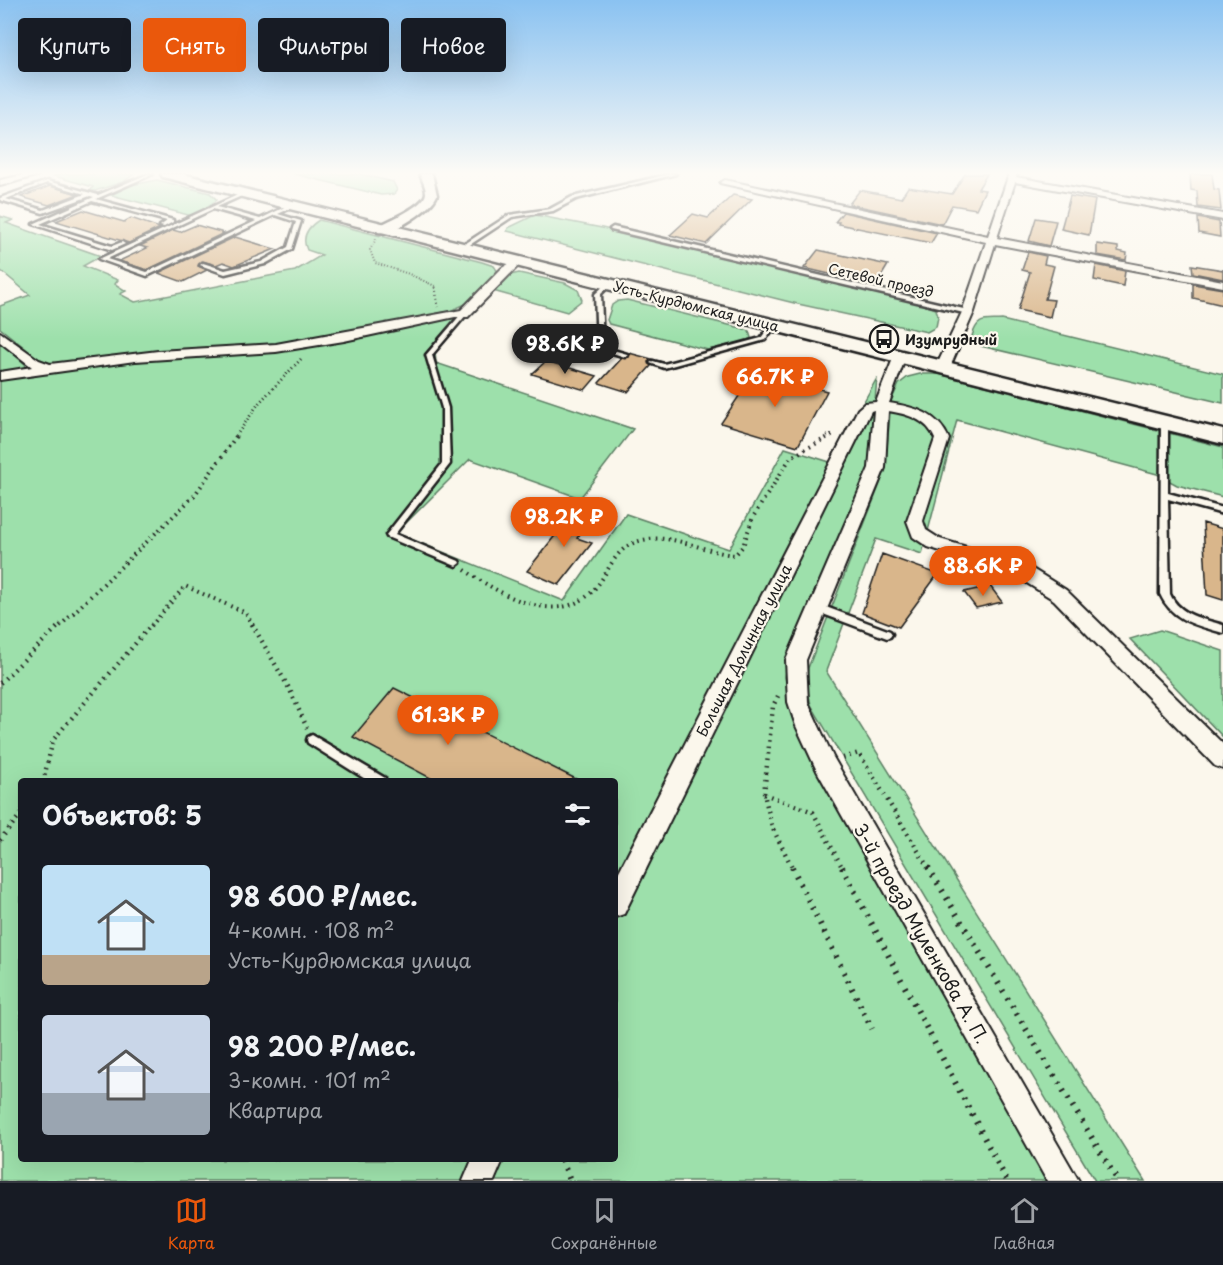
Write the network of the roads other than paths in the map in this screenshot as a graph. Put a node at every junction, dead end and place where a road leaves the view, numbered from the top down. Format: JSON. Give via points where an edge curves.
{"nodes":[{"id":1,"x":51,"y":229,"type":"edge"},
{"id":2,"x":153,"y":229,"type":"edge"},
{"id":3,"x":168,"y":229,"type":"edge"},
{"id":4,"x":241,"y":229,"type":"edge"},
{"id":5,"x":296,"y":229,"type":"edge"},
{"id":6,"x":383,"y":229,"type":"edge"},
{"id":7,"x":491,"y":229,"type":"edge"},
{"id":8,"x":613,"y":229,"type":"dead end"},
{"id":9,"x":948,"y":229,"type":"edge"},
{"id":10,"x":994,"y":229,"type":"edge"},
{"id":11,"x":386,"y":230,"type":"joint"},
{"id":12,"x":991,"y":238,"type":"junction"},
{"id":13,"x":460,"y":249,"type":"junction"},
{"id":14,"x":517,"y":262,"type":"junction"},
{"id":15,"x":203,"y":266,"type":"dead end"},
{"id":16,"x":608,"y":284,"type":"junction"},
{"id":17,"x":1223,"y":284,"type":"edge"},
{"id":18,"x":968,"y":312,"type":"junction"},
{"id":19,"x":464,"y":314,"type":"junction"},
{"id":20,"x":773,"y":325,"type":"junction"},
{"id":21,"x":0,"y":336,"type":"edge"},
{"id":22,"x":625,"y":355,"type":"dead end"},
{"id":23,"x":900,"y":356,"type":"junction"},
{"id":24,"x":653,"y":363,"type":"dead end"},
{"id":25,"x":943,"y":367,"type":"junction"},
{"id":26,"x":48,"y":368,"type":"junction"},
{"id":27,"x":0,"y":376,"type":"edge"},
{"id":28,"x":881,"y":406,"type":"junction"},
{"id":29,"x":1164,"y":423,"type":"junction"},
{"id":30,"x":1223,"y":437,"type":"edge"},
{"id":31,"x":1164,"y":495,"type":"junction"},
{"id":32,"x":1223,"y":511,"type":"edge"},
{"id":33,"x":456,"y":563,"type":"road end"},
{"id":34,"x":818,"y":608,"type":"junction"},
{"id":35,"x":1223,"y":628,"type":"edge"},
{"id":36,"x":887,"y":634,"type":"dead end"},
{"id":37,"x":312,"y":740,"type":"road end"},
{"id":38,"x":1223,"y":759,"type":"edge"},
{"id":39,"x":374,"y":778,"type":"edge"},
{"id":40,"x":618,"y":899,"type":"edge"},
{"id":41,"x":487,"y":1162,"type":"edge"},
{"id":42,"x":478,"y":1181,"type":"edge"},
{"id":43,"x":1064,"y":1181,"type":"edge"}],
"edges":[{"from":1,"to":2,"type":"lane","via":[[112,248]]},
{"from":3,"to":4,"type":"lane","via":[[102,259],[147,274]]},
{"from":5,"to":15,"type":"lane","via":[[290,248],[263,262],[225,272]]},
{"from":6,"to":11,"type":"main road","name":"Усть-Курдюмская улица"},
{"from":7,"to":13,"type":"lane"},
{"from":8,"to":18,"type":"lane","name":"Сетевой проезд"},
{"from":9,"to":12,"type":"street"},
{"from":10,"to":12,"type":"street"},
{"from":11,"to":13,"type":"main road","name":"Усть-Курдюмская улица"},
{"from":12,"to":17,"type":"street"},
{"from":12,"to":18,"type":"street"},
{"from":13,"to":14,"type":"main road","name":"Усть-Курдюмская улица"},
{"from":14,"to":16,"type":"main road","name":"Усть-Курдюмская улица"},
{"from":14,"to":19,"type":"street"},
{"from":16,"to":20,"type":"main road","name":"Усть-Курдюмская улица"},
{"from":16,"to":22,"type":"lane","via":[[598,294],[600,348]]},
{"from":18,"to":25,"type":"street"},
{"from":19,"to":26,"type":"street","via":[[276,348],[183,352]]},
{"from":19,"to":33,"type":"lane","via":[[429,355],[445,408],[446,464],[390,535]]},
{"from":20,"to":23,"type":"main road","name":"Усть-Курдюмская улица"},
{"from":20,"to":24,"type":"lane","via":[[763,339],[664,366]]},
{"from":21,"to":26,"type":"street","via":[[34,363]]},
{"from":23,"to":25,"type":"main road","name":"Усть-Курдюмская улица"},
{"from":23,"to":28,"type":"street"},
{"from":25,"to":29,"type":"main road","name":"Усть-Курдюмская улица"},
{"from":26,"to":27,"type":"street"},
{"from":28,"to":34,"type":"street","via":[[877,468]]},
{"from":28,"to":38,"type":"street","via":[[931,420],[941,431],[942,439],[915,521],[919,533],[934,543],[1020,570],[1060,595]]},
{"from":28,"to":40,"type":"street","name":"Большая Долинная улица","via":[[865,409]]},
{"from":29,"to":30,"type":"main road","name":"Усть-Курдюмская улица"},
{"from":29,"to":31,"type":"lane"},
{"from":31,"to":32,"type":"lane"},
{"from":31,"to":35,"type":"lane","via":[[1167,603],[1184,615]]},
{"from":34,"to":36,"type":"lane"},
{"from":34,"to":43,"type":"street","name":"3-й проезд Муленкова А. П.","via":[[796,660],[798,706],[825,764]]},
{"from":37,"to":39,"type":"lane"},
{"from":41,"to":42,"type":"street"}]}
